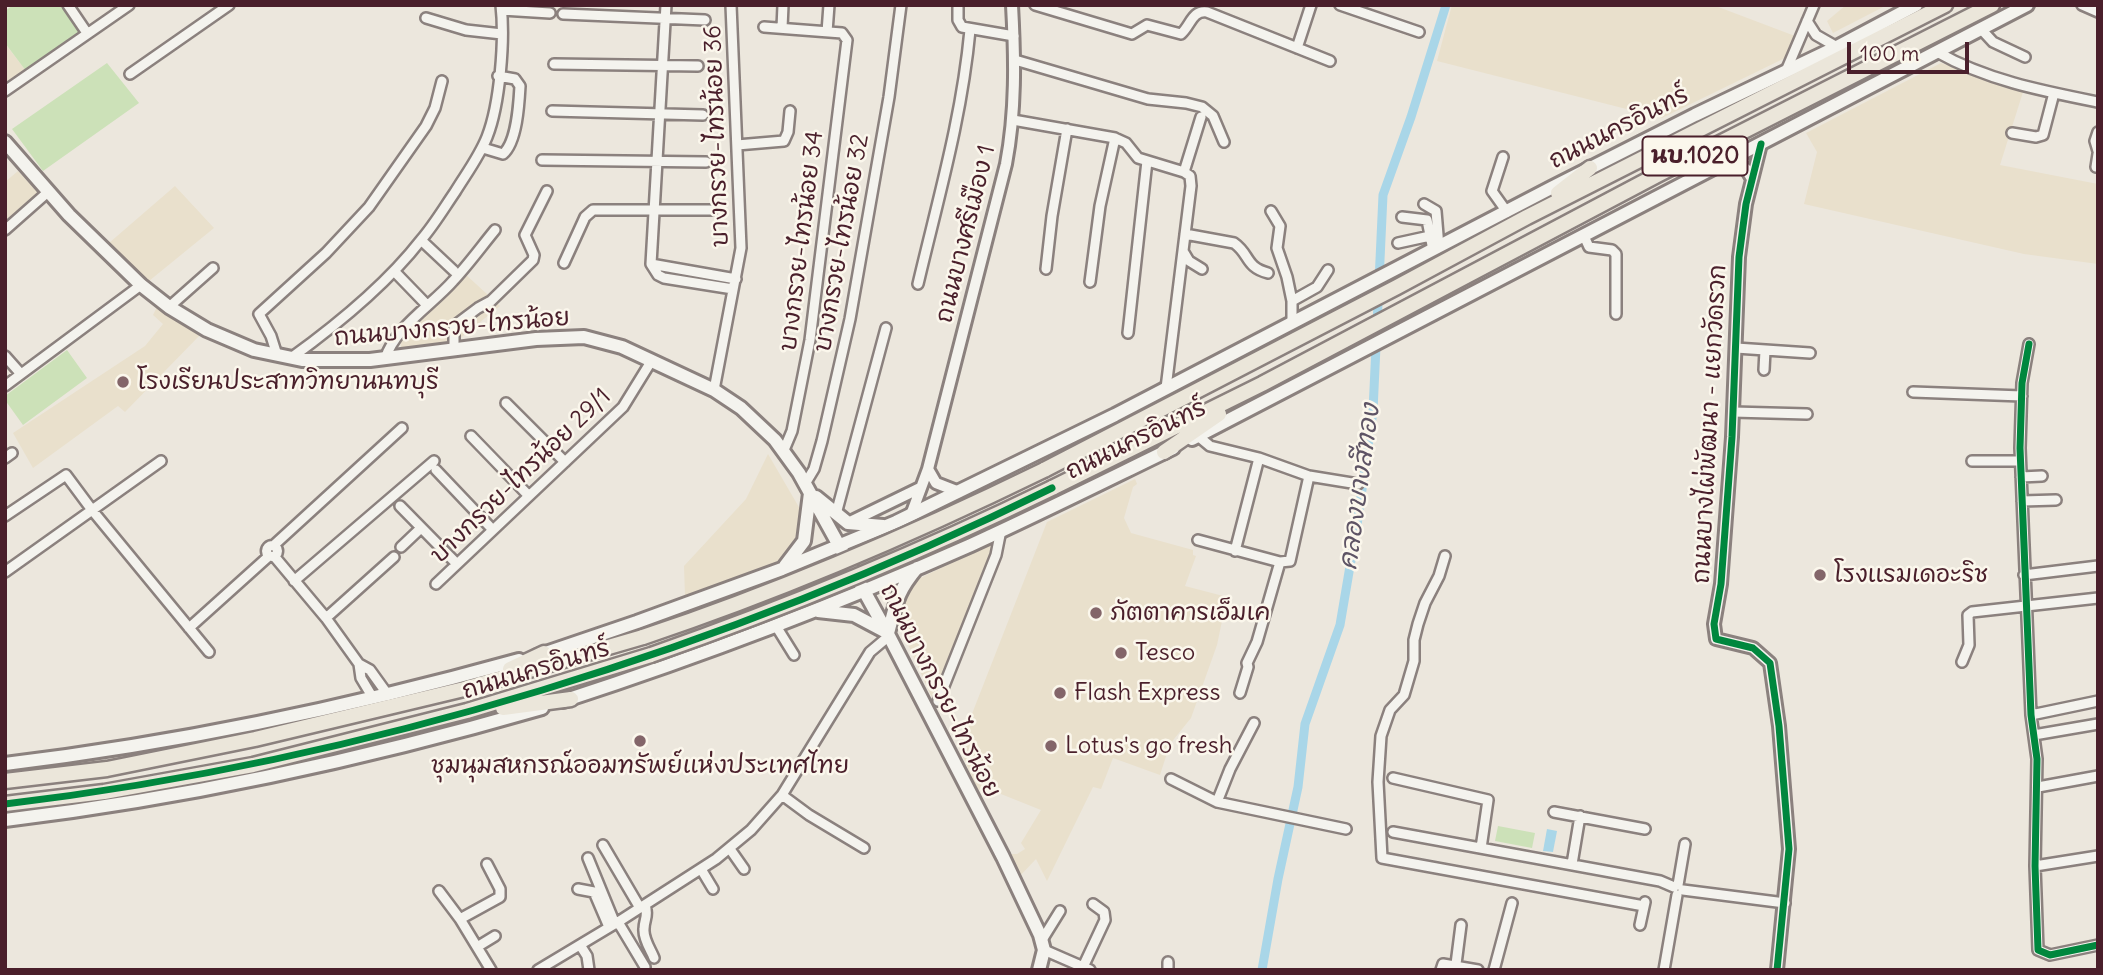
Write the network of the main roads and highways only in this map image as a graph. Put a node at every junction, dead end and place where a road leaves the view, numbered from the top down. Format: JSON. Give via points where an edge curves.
{"nodes":[{"id":1,"x":1916,"y":5,"type":"edge"},
{"id":2,"x":1945,"y":5,"type":"edge"},
{"id":3,"x":1992,"y":5,"type":"edge"},
{"id":4,"x":2027,"y":5,"type":"edge"},
{"id":5,"x":7,"y":148,"type":"edge"},
{"id":6,"x":1590,"y":168,"type":"junction"},
{"id":7,"x":1527,"y":217,"type":"junction"},
{"id":8,"x":1262,"y":384,"type":"junction"},
{"id":9,"x":1164,"y":452,"type":"junction"},
{"id":10,"x":808,"y":489,"type":"junction"},
{"id":11,"x":892,"y":524,"type":"junction"},
{"id":12,"x":841,"y":546,"type":"junction"},
{"id":13,"x":919,"y":566,"type":"junction"},
{"id":14,"x":782,"y":569,"type":"junction"},
{"id":15,"x":864,"y":589,"type":"junction"},
{"id":16,"x":812,"y":610,"type":"junction"},
{"id":17,"x":888,"y":634,"type":"junction"},
{"id":18,"x":544,"y":653,"type":"junction"},
{"id":19,"x":464,"y":689,"type":"junction"},
{"id":20,"x":571,"y":699,"type":"junction"},
{"id":21,"x":467,"y":711,"type":"junction"},
{"id":22,"x":5,"y":764,"type":"edge"},
{"id":23,"x":5,"y":781,"type":"edge"},
{"id":24,"x":5,"y":804,"type":"edge"},
{"id":25,"x":5,"y":820,"type":"edge"},
{"id":26,"x":1040,"y":970,"type":"edge"}],
"edges":[{"from":1,"to":6,"type":"main road","name":"ถนนนครอินทร์","number":"นบ.1020"},
{"from":2,"to":7,"type":"main road","name":"ถนนนครอินทร์","number":"นบ.1020"},
{"from":3,"to":8,"type":"main road","name":"ถนนนครอินทร์","number":"นบ.1020"},
{"from":4,"to":9,"type":"main road","name":"ถนนนครอินทร์","number":"นบ.1020"},
{"from":5,"to":10,"type":"main road","name":"ถนนบางกรวย-ไทรน้อย","via":[[141,285],[207,330],[254,350],[318,361],[385,359],[536,339],[584,337],[610,342],[714,390],[759,423],[784,450]]},
{"from":6,"to":7,"type":"main road"},
{"from":6,"to":11,"type":"main road","name":"ถนนนครอินทร์","number":"นบ.1020"},
{"from":7,"to":19,"type":"main road","name":"ถนนนครอินทร์","number":"นบ.1020","bridge":true,"via":[[1044,470],[904,537],[643,638]]},
{"from":8,"to":9,"type":"main road"},
{"from":8,"to":21,"type":"main road","name":"ถนนนครอินทร์","number":"นบ.1020","bridge":true,"via":[[943,540],[842,584],[651,655]]},
{"from":9,"to":13,"type":"main road","name":"ถนนนครอินทร์","number":"นบ.1020"},
{"from":10,"to":11,"type":"main road","via":[[848,523]]},
{"from":10,"to":12,"type":"main road","name":"ถนนบางกรวย-ไทรน้อย"},
{"from":10,"to":14,"type":"main road","via":[[804,541]]},
{"from":11,"to":12,"type":"main road","name":"ถนนนครอินทร์","number":"นบ.1020"},
{"from":11,"to":13,"type":"main road","via":[[887,558],[899,566]]},
{"from":12,"to":14,"type":"main road","name":"ถนนนครอินทร์","number":"นบ.1020"},
{"from":12,"to":15,"type":"main road","name":"ถนนบางกรวย-ไทรน้อย"},
{"from":13,"to":15,"type":"main road","name":"ถนนนครอินทร์","number":"นบ.1020"},
{"from":13,"to":17,"type":"main road","via":[[896,598]]},
{"from":14,"to":16,"type":"main road","via":[[805,572],[816,581],[819,596]]},
{"from":14,"to":18,"type":"main road","name":"ถนนนครอินทร์","number":"นบ.1020"},
{"from":15,"to":16,"type":"main road","name":"ถนนนครอินทร์","number":"นบ.1020"},
{"from":15,"to":17,"type":"main road","name":"ถนนบางกรวย-ไทรน้อย"},
{"from":16,"to":17,"type":"main road","via":[[854,615]]},
{"from":16,"to":20,"type":"main road","name":"ถนนนครอินทร์","number":"นบ.1020"},
{"from":17,"to":26,"type":"main road","name":"ถนนบางกรวย-ไทรน้อย","via":[[1043,945]]},
{"from":18,"to":19,"type":"main road"},
{"from":18,"to":22,"type":"main road","name":"ถนนนครอินทร์","number":"นบ.1020","via":[[295,717]]},
{"from":19,"to":23,"type":"main road","name":"ถนนนครอินทร์","number":"นบ.1020","via":[[242,742],[107,769]]},
{"from":20,"to":21,"type":"main road"},
{"from":20,"to":25,"type":"main road","name":"ถนนนครอินทร์","number":"นบ.1020","via":[[445,736],[255,780]]},
{"from":21,"to":24,"type":"main road","name":"ถนนนครอินทร์","number":"นบ.1020","via":[[253,765],[104,792]]}]}
